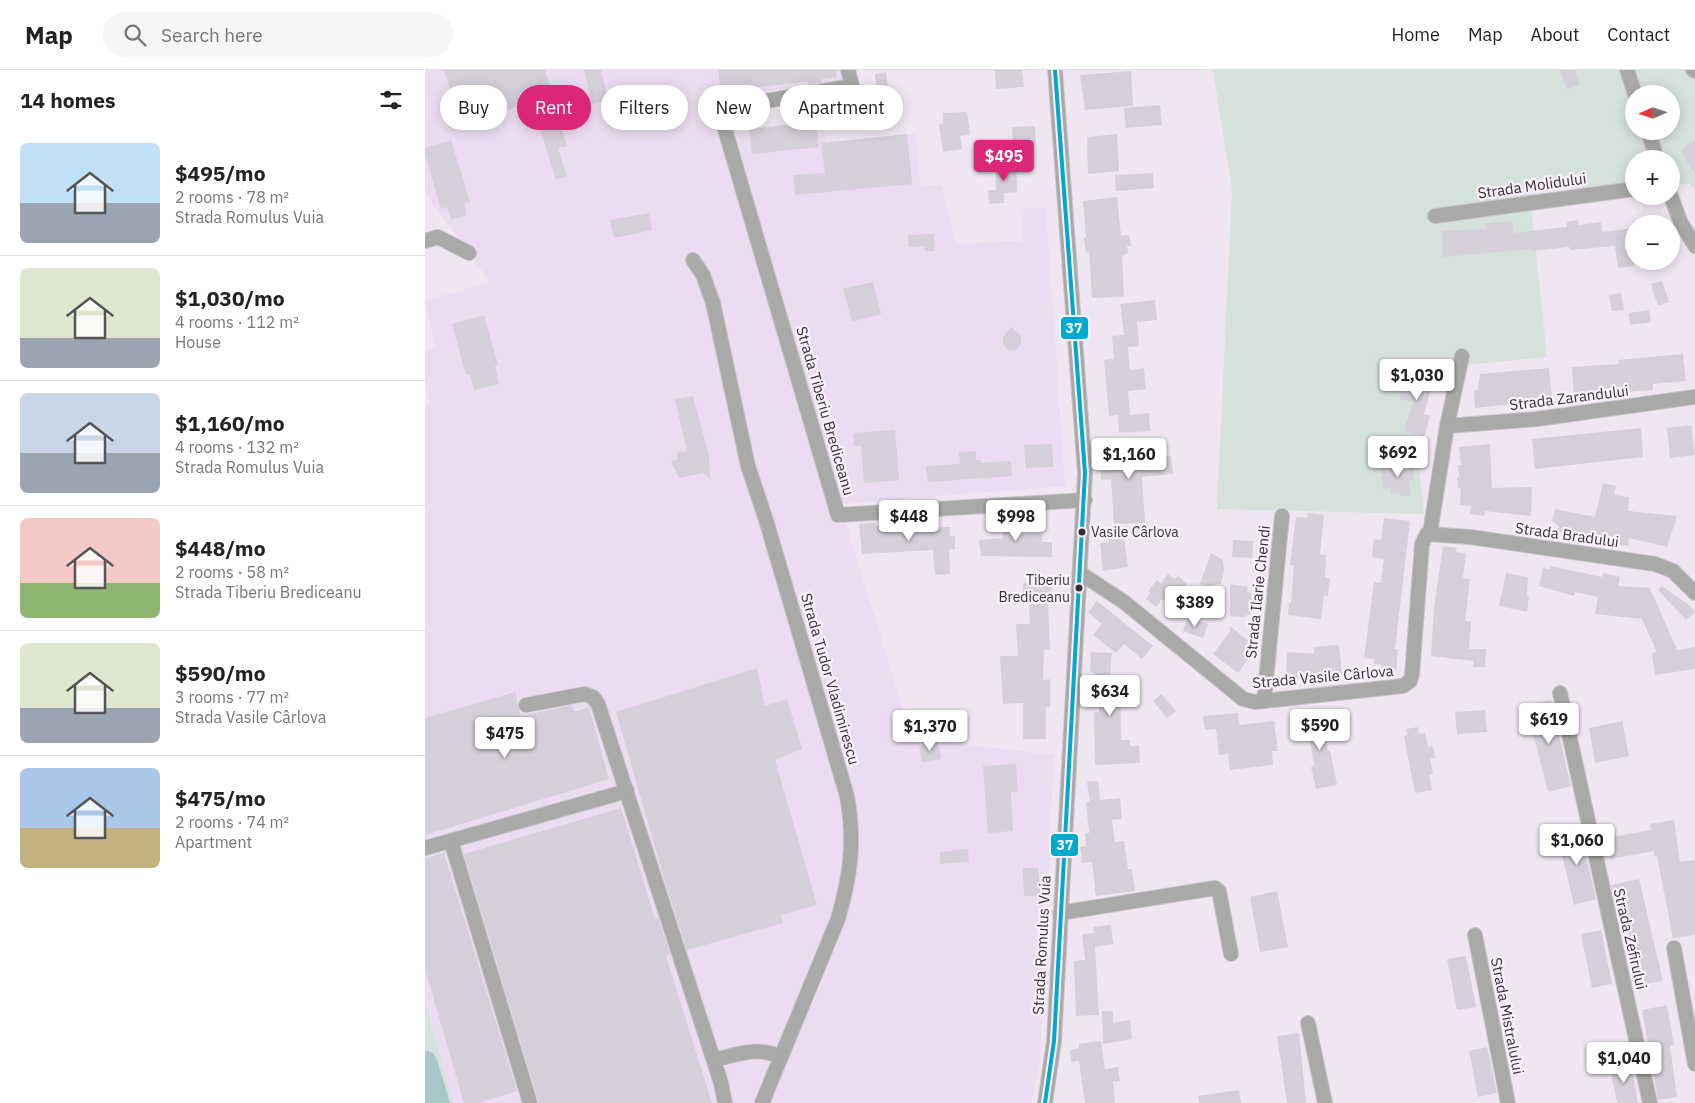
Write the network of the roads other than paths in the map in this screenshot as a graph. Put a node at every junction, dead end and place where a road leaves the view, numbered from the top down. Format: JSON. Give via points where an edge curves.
{"nodes":[{"id":1,"x":847,"y":70,"type":"edge"},
{"id":2,"x":1055,"y":70,"type":"edge"},
{"id":3,"x":1627,"y":70,"type":"edge"},
{"id":4,"x":1632,"y":85,"type":"edge"},
{"id":5,"x":1625,"y":190,"type":"edge"},
{"id":6,"x":1674,"y":205,"type":"edge"},
{"id":7,"x":1435,"y":216,"type":"dead end"},
{"id":8,"x":425,"y":241,"type":"edge"},
{"id":9,"x":1695,"y":246,"type":"edge"},
{"id":10,"x":469,"y":253,"type":"dead end"},
{"id":11,"x":693,"y":260,"type":"dead end"},
{"id":12,"x":1462,"y":356,"type":"dead end"},
{"id":13,"x":1695,"y":398,"type":"edge"},
{"id":14,"x":1447,"y":426,"type":"junction"},
{"id":15,"x":1085,"y":500,"type":"junction"},
{"id":16,"x":1282,"y":516,"type":"dead end"},
{"id":17,"x":1428,"y":534,"type":"junction"},
{"id":18,"x":1080,"y":573,"type":"junction"},
{"id":19,"x":1695,"y":593,"type":"edge"},
{"id":20,"x":1560,"y":693,"type":"dead end"},
{"id":21,"x":1263,"y":701,"type":"junction"},
{"id":22,"x":526,"y":705,"type":"dead end"},
{"id":23,"x":627,"y":791,"type":"junction"},
{"id":24,"x":451,"y":841,"type":"junction"},
{"id":25,"x":425,"y":848,"type":"edge"},
{"id":26,"x":1060,"y":913,"type":"junction"},
{"id":27,"x":1475,"y":935,"type":"dead end"},
{"id":28,"x":1674,"y":948,"type":"dead end"},
{"id":29,"x":1231,"y":954,"type":"dead end"},
{"id":30,"x":1308,"y":1023,"type":"dead end"},
{"id":31,"x":781,"y":1057,"type":"junction"},
{"id":32,"x":714,"y":1060,"type":"junction"},
{"id":33,"x":1695,"y":1064,"type":"edge"},
{"id":34,"x":531,"y":1103,"type":"edge"},
{"id":35,"x":725,"y":1103,"type":"edge"},
{"id":36,"x":762,"y":1103,"type":"edge"},
{"id":37,"x":1045,"y":1103,"type":"edge"},
{"id":38,"x":1325,"y":1103,"type":"edge"},
{"id":39,"x":1507,"y":1103,"type":"edge"},
{"id":40,"x":1649,"y":1103,"type":"edge"}],
"edges":[{"from":1,"to":15,"type":"street","name":"Strada Tiberiu Brediceanu","via":[[852,86],[719,109],[838,515]]},
{"from":2,"to":15,"type":"street","name":"Strada Romulus Vuia","via":[[1079,370]]},
{"from":3,"to":4,"type":"street"},
{"from":5,"to":7,"type":"street","name":"Strada Molidului"},
{"from":6,"to":9,"type":"street"},
{"from":8,"to":10,"type":"street","via":[[438,237]]},
{"from":11,"to":31,"type":"street","name":"Strada Tudor Vladimirescu","via":[[703,275],[713,303],[748,466],[844,786],[852,826],[852,857],[838,919]]},
{"from":12,"to":14,"type":"street"},
{"from":13,"to":14,"type":"street","name":"Strada Zarandului","via":[[1537,419]]},
{"from":14,"to":17,"type":"street"},
{"from":15,"to":18,"type":"street","name":"Strada Romulus Vuia"},
{"from":16,"to":21,"type":"street","name":"Strada Ilarie Chendi"},
{"from":17,"to":19,"type":"street","name":"Strada Bradului","via":[[1471,537],[1655,564],[1673,571]]},
{"from":17,"to":21,"type":"street","name":"Strada Vasile Cârlova","via":[[1422,554],[1410,681],[1403,686]]},
{"from":18,"to":21,"type":"street","name":"Strada Vasile Cârlova","via":[[1125,602],[1243,699]]},
{"from":18,"to":26,"type":"street","name":"Strada Romulus Vuia"},
{"from":20,"to":40,"type":"street","name":"Strada Zefirului"},
{"from":22,"to":23,"type":"street","via":[[585,694],[593,697]]},
{"from":23,"to":24,"type":"street"},
{"from":23,"to":32,"type":"street"},
{"from":24,"to":25,"type":"street"},
{"from":24,"to":34,"type":"street"},
{"from":26,"to":29,"type":"street","via":[[1215,888],[1219,891]]},
{"from":26,"to":37,"type":"street","name":"Strada Romulus Vuia","via":[[1054,1041]]},
{"from":27,"to":39,"type":"street","name":"Strada Mistralului"},
{"from":28,"to":33,"type":"street"},
{"from":30,"to":38,"type":"street"},
{"from":31,"to":32,"type":"street","via":[[768,1051],[752,1050]]},
{"from":31,"to":36,"type":"street","name":"Strada Tudor Vladimirescu"},
{"from":32,"to":35,"type":"street"}]}
